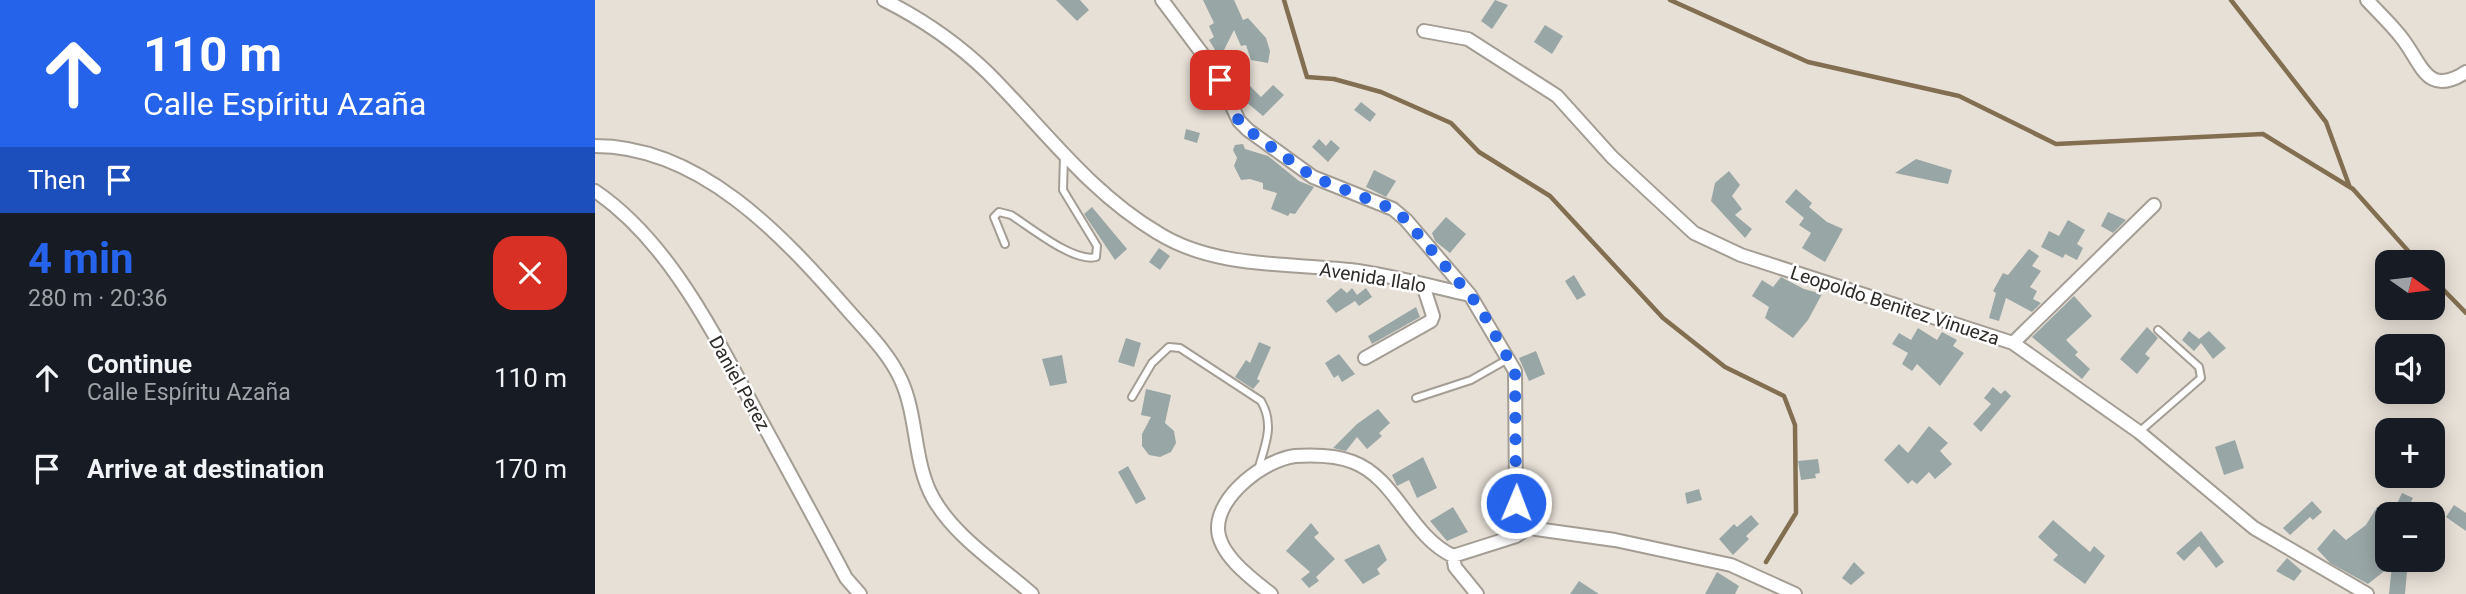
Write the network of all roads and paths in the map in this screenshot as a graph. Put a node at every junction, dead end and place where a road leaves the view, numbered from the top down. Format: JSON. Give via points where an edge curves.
{"nodes":[{"id":1,"x":884,"y":0,"type":"edge"},
{"id":2,"x":1162,"y":0,"type":"edge"},
{"id":3,"x":2367,"y":0,"type":"edge"},
{"id":4,"x":1424,"y":31,"type":"dead end"},
{"id":5,"x":2466,"y":72,"type":"edge"},
{"id":6,"x":595,"y":146,"type":"edge"},
{"id":7,"x":1064,"y":156,"type":"junction"},
{"id":8,"x":595,"y":191,"type":"edge"},
{"id":9,"x":2154,"y":205,"type":"dead end"},
{"id":10,"x":1005,"y":243,"type":"dead end"},
{"id":11,"x":1423,"y":285,"type":"junction"},
{"id":12,"x":1470,"y":295,"type":"junction"},
{"id":13,"x":2158,"y":330,"type":"dead end"},
{"id":14,"x":2013,"y":343,"type":"junction"},
{"id":15,"x":1365,"y":358,"type":"dead end"},
{"id":16,"x":1509,"y":358,"type":"junction"},
{"id":17,"x":1132,"y":397,"type":"dead end"},
{"id":18,"x":1416,"y":398,"type":"dead end"},
{"id":19,"x":2140,"y":432,"type":"junction"},
{"id":20,"x":1257,"y":472,"type":"junction"},
{"id":21,"x":1530,"y":527,"type":"junction"},
{"id":22,"x":1453,"y":556,"type":"junction"},
{"id":23,"x":860,"y":594,"type":"edge"},
{"id":24,"x":1031,"y":594,"type":"edge"},
{"id":25,"x":1271,"y":594,"type":"edge"},
{"id":26,"x":1477,"y":594,"type":"edge"},
{"id":27,"x":1795,"y":594,"type":"edge"},
{"id":28,"x":2367,"y":594,"type":"edge"}],
"edges":[{"from":1,"to":7,"type":"street","name":"Avenida Ilalo","via":[[971,58]]},
{"from":2,"to":12,"type":"street","via":[[1216,72],[1239,121],[1248,130],[1313,177],[1393,209]]},
{"from":3,"to":5,"type":"street","via":[[2402,38],[2426,76],[2438,82],[2452,81]]},
{"from":4,"to":14,"type":"street","name":"Leopoldo Benitez Vinueza","via":[[1468,39],[1557,96],[1612,157],[1706,241]]},
{"from":6,"to":24,"type":"street","via":[[649,153],[698,175],[760,218],[795,250],[876,343],[901,379],[933,499],[964,534]]},
{"from":7,"to":10,"type":"lane","via":[[1063,190],[1097,246],[1096,257],[1087,260],[999,212],[994,217]]},
{"from":7,"to":11,"type":"street","name":"Avenida Ilalo","via":[[1111,200],[1174,242],[1217,256],[1353,271]]},
{"from":8,"to":23,"type":"street","name":"Daniel Perez","via":[[652,243],[690,297],[846,578]]},
{"from":9,"to":14,"type":"street"},
{"from":11,"to":12,"type":"street","name":"Avenida Ilalo"},
{"from":11,"to":15,"type":"street","via":[[1431,321]]},
{"from":12,"to":16,"type":"street"},
{"from":13,"to":19,"type":"lane","via":[[2199,367],[2201,378]]},
{"from":14,"to":19,"type":"street","name":"Leopoldo Benitez Vinueza"},
{"from":16,"to":18,"type":"lane","via":[[1471,380]]},
{"from":16,"to":21,"type":"street","via":[[1517,381],[1517,512]]},
{"from":17,"to":20,"type":"lane","via":[[1152,363],[1169,347],[1180,348],[1261,401],[1270,429]]},
{"from":19,"to":28,"type":"street","name":"Leopoldo Benitez Vinueza","via":[[2254,528]]},
{"from":20,"to":22,"type":"street","via":[[1293,456],[1350,460],[1371,470],[1427,536]]},
{"from":20,"to":25,"type":"street","via":[[1224,504],[1218,528],[1229,554]]},
{"from":21,"to":22,"type":"street"},
{"from":21,"to":27,"type":"street","via":[[1731,565]]},
{"from":22,"to":26,"type":"street","via":[[1455,567]]}]}
